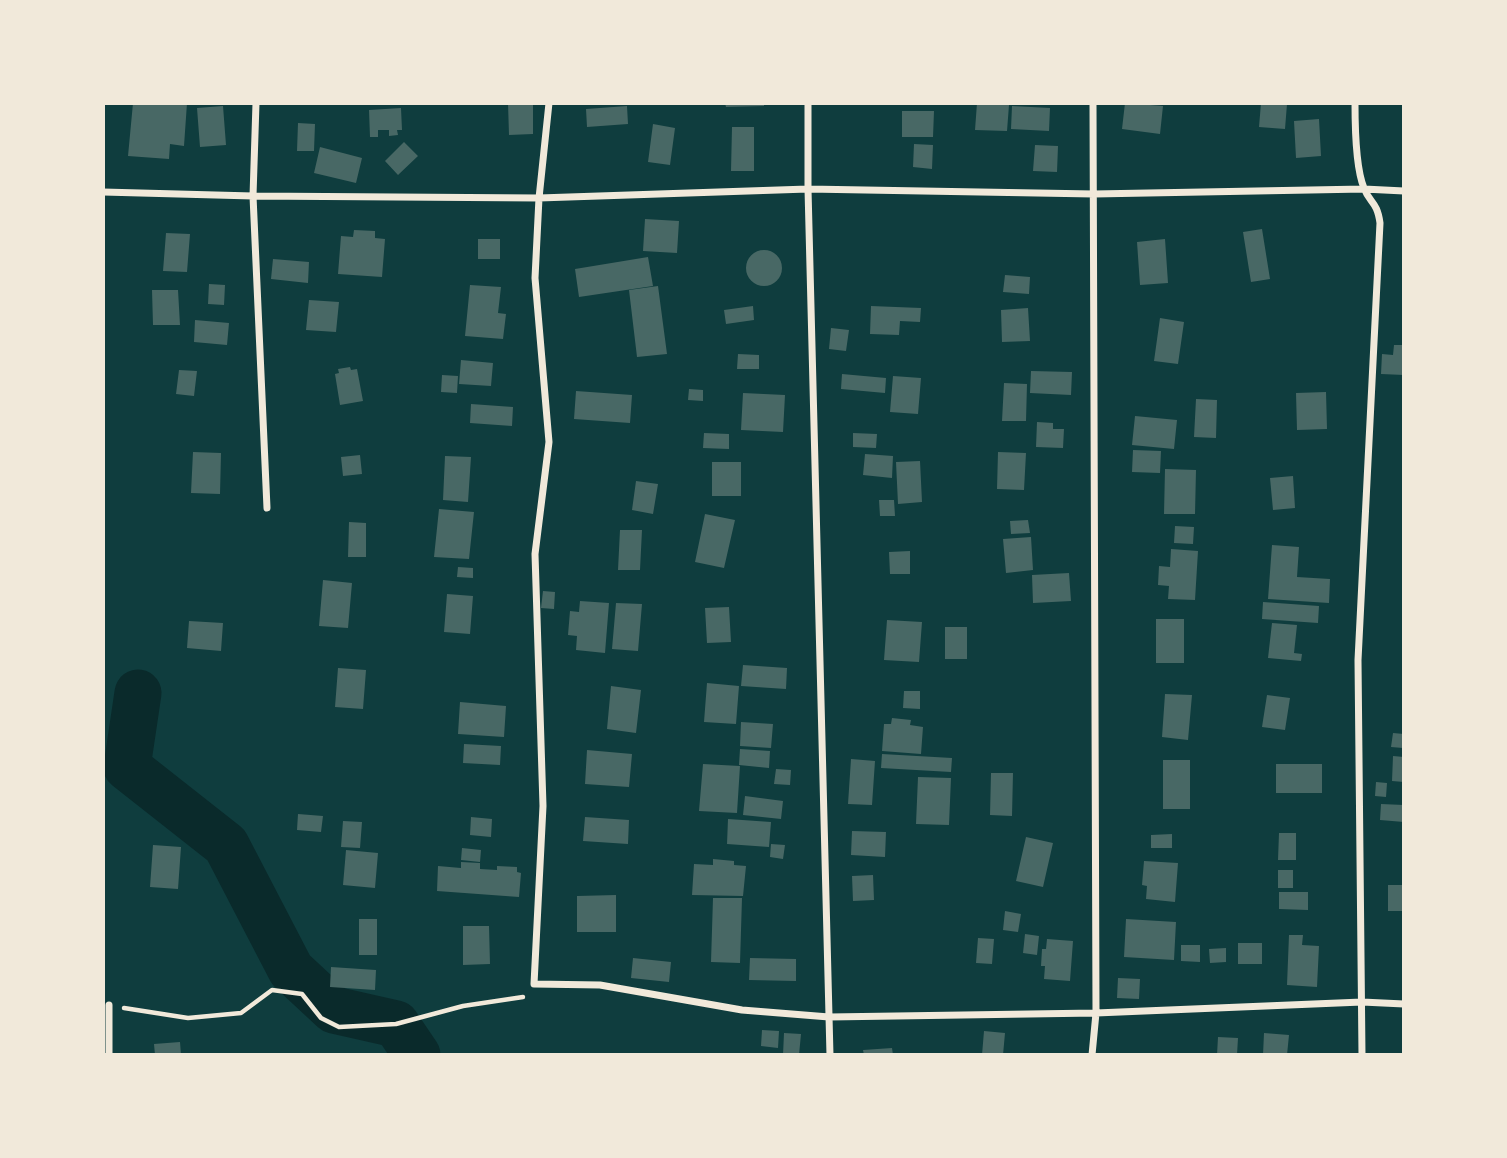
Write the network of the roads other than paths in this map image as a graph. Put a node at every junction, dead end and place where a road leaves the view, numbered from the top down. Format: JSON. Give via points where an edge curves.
{"nodes":[{"id":1,"x":256,"y":103,"type":"edge"},
{"id":2,"x":549,"y":103,"type":"edge"},
{"id":3,"x":808,"y":103,"type":"edge"},
{"id":4,"x":1093,"y":103,"type":"edge"},
{"id":5,"x":1355,"y":103,"type":"edge"},
{"id":6,"x":808,"y":189,"type":"junction"},
{"id":7,"x":1364,"y":189,"type":"junction"},
{"id":8,"x":1404,"y":191,"type":"edge"},
{"id":9,"x":103,"y":192,"type":"edge"},
{"id":10,"x":1094,"y":194,"type":"junction"},
{"id":11,"x":253,"y":196,"type":"junction"},
{"id":12,"x":538,"y":198,"type":"junction"},
{"id":13,"x":267,"y":508,"type":"dead end"},
{"id":14,"x":1362,"y":1002,"type":"junction"},
{"id":15,"x":1404,"y":1004,"type":"edge"},
{"id":16,"x":109,"y":1005,"type":"road end"},
{"id":17,"x":1096,"y":1013,"type":"junction"},
{"id":18,"x":829,"y":1017,"type":"junction"},
{"id":19,"x":109,"y":1055,"type":"edge"},
{"id":20,"x":830,"y":1055,"type":"edge"},
{"id":21,"x":1092,"y":1055,"type":"edge"},
{"id":22,"x":1362,"y":1055,"type":"edge"}],
"edges":[{"from":1,"to":11,"type":"street"},
{"from":2,"to":12,"type":"street"},
{"from":3,"to":6,"type":"street"},
{"from":4,"to":10,"type":"street"},
{"from":5,"to":7,"type":"street"},
{"from":6,"to":10,"type":"street"},
{"from":6,"to":12,"type":"street"},
{"from":6,"to":18,"type":"street"},
{"from":7,"to":8,"type":"street"},
{"from":7,"to":10,"type":"street"},
{"from":7,"to":14,"type":"street","via":[[1378,208],[1380,223],[1358,660]]},
{"from":9,"to":11,"type":"street"},
{"from":10,"to":17,"type":"street"},
{"from":11,"to":12,"type":"street"},
{"from":11,"to":13,"type":"street"},
{"from":12,"to":18,"type":"street","via":[[535,278],[550,442],[535,554],[542,806],[534,984],[600,985],[742,1010]]},
{"from":14,"to":15,"type":"street"},
{"from":14,"to":17,"type":"street"},
{"from":14,"to":22,"type":"street"},
{"from":16,"to":19,"type":"street"},
{"from":17,"to":18,"type":"street"},
{"from":17,"to":21,"type":"street"},
{"from":18,"to":20,"type":"street"}]}
